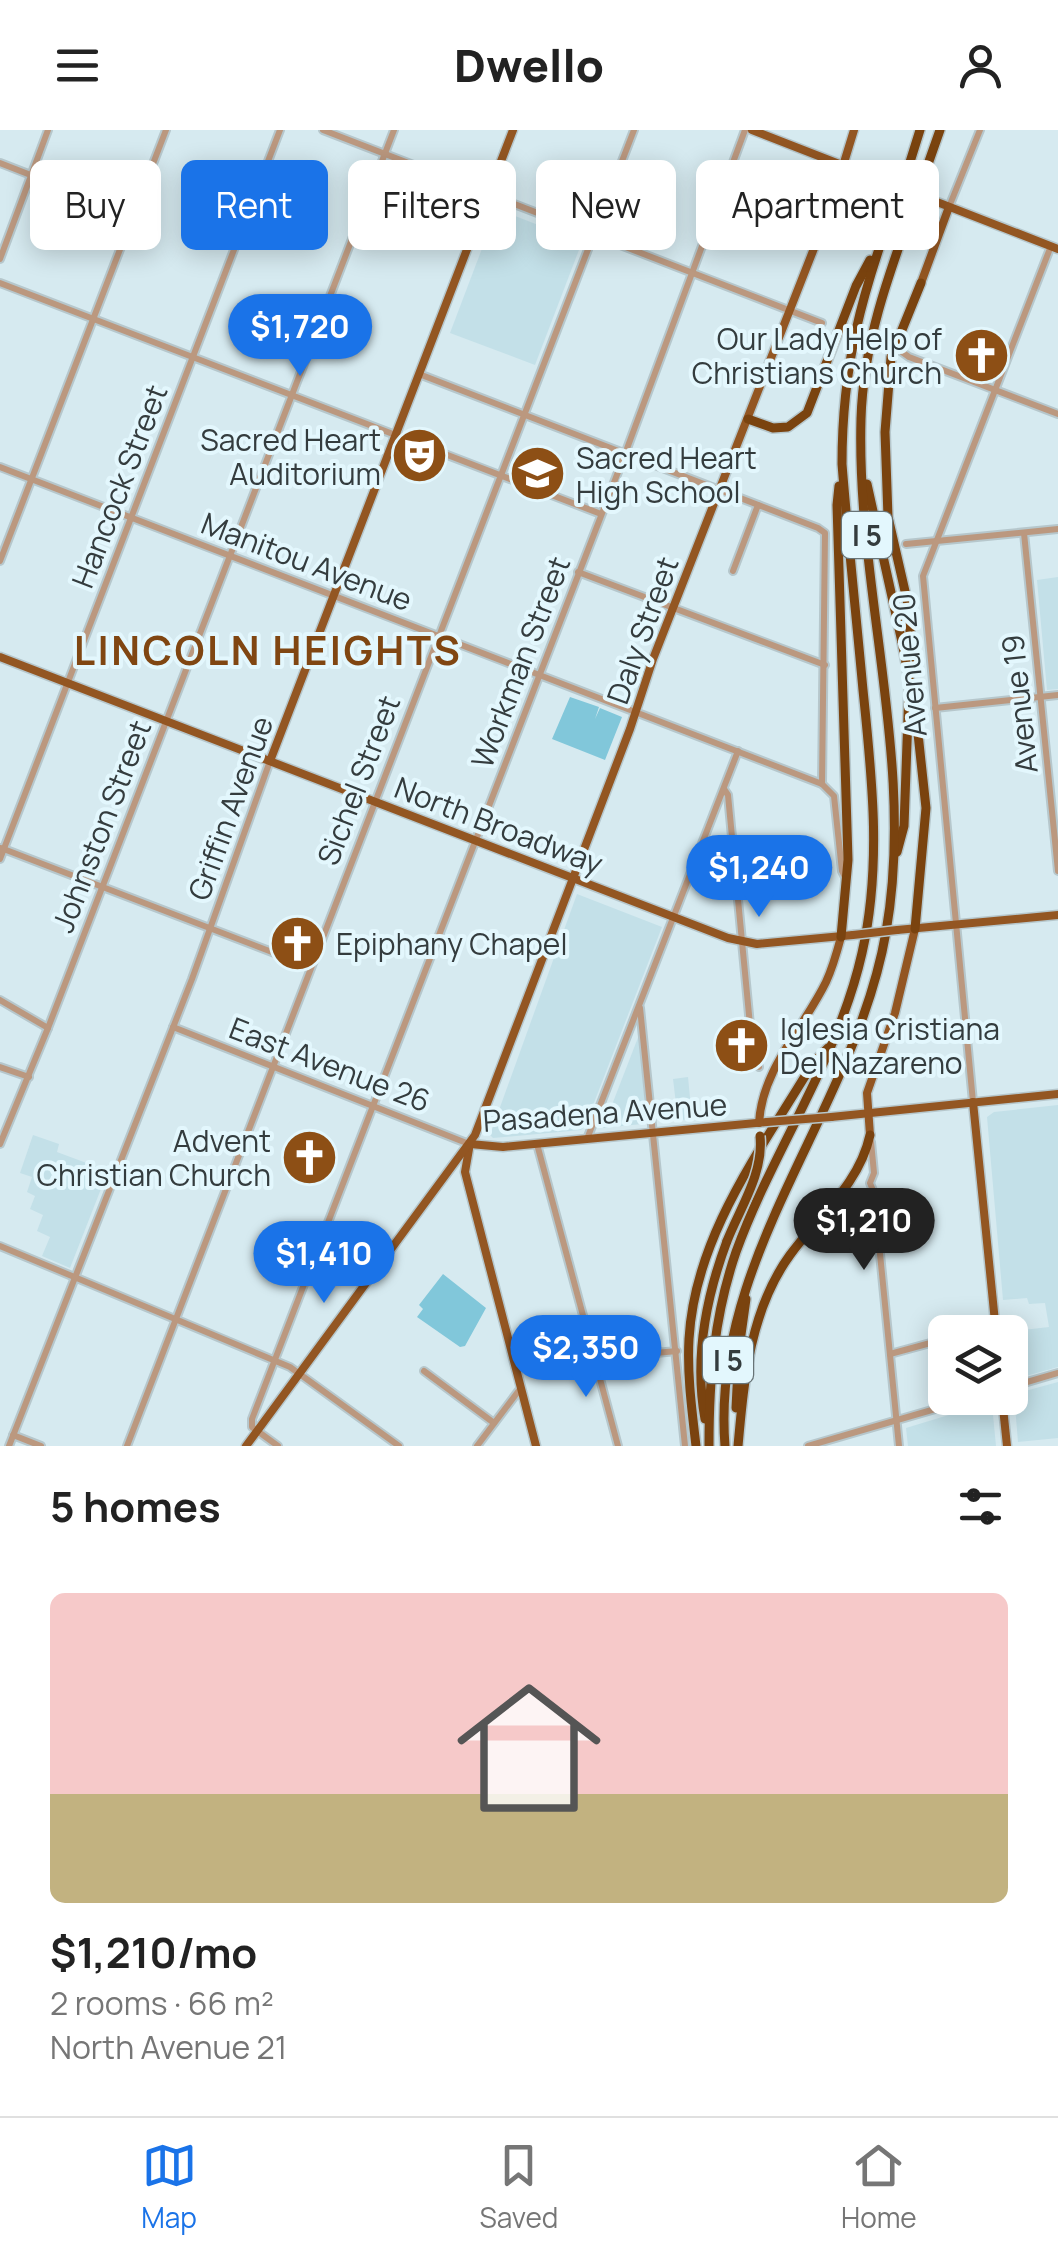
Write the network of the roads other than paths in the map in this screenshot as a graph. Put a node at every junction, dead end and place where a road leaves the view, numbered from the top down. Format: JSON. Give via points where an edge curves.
{"nodes":[{"id":1,"x":48,"y":130,"type":"edge"},
{"id":2,"x":166,"y":130,"type":"edge"},
{"id":3,"x":280,"y":130,"type":"edge"},
{"id":4,"x":323,"y":130,"type":"edge"},
{"id":5,"x":394,"y":130,"type":"edge"},
{"id":6,"x":513,"y":130,"type":"edge"},
{"id":7,"x":634,"y":130,"type":"edge"},
{"id":8,"x":749,"y":130,"type":"edge"},
{"id":9,"x":854,"y":130,"type":"edge"},
{"id":10,"x":920,"y":130,"type":"edge"},
{"id":11,"x":940,"y":130,"type":"edge"},
{"id":12,"x":980,"y":130,"type":"edge"},
{"id":13,"x":385,"y":154,"type":"junction"},
{"id":14,"x":37,"y":160,"type":"edge"},
{"id":15,"x":154,"y":160,"type":"edge"},
{"id":16,"x":401,"y":160,"type":"edge"},
{"id":17,"x":502,"y":160,"type":"edge"},
{"id":18,"x":622,"y":160,"type":"edge"},
{"id":19,"x":828,"y":160,"type":"edge"},
{"id":20,"x":846,"y":160,"type":"edge"},
{"id":21,"x":911,"y":160,"type":"edge"},
{"id":22,"x":0,"y":163,"type":"edge"},
{"id":23,"x":30,"y":175,"type":"edge"},
{"id":24,"x":30,"y":178,"type":"edge"},
{"id":25,"x":939,"y":203,"type":"edge"},
{"id":26,"x":950,"y":207,"type":"junction"},
{"id":27,"x":1054,"y":248,"type":"edge"},
{"id":28,"x":120,"y":250,"type":"edge"},
{"id":29,"x":468,"y":250,"type":"edge"},
{"id":30,"x":588,"y":250,"type":"edge"},
{"id":31,"x":635,"y":250,"type":"edge"},
{"id":32,"x":812,"y":250,"type":"edge"},
{"id":33,"x":876,"y":250,"type":"edge"},
{"id":34,"x":878,"y":250,"type":"edge"},
{"id":35,"x":0,"y":259,"type":"edge"},
{"id":36,"x":693,"y":273,"type":"junction"},
{"id":37,"x":0,"y":283,"type":"edge"},
{"id":38,"x":921,"y":283,"type":"junction"},
{"id":39,"x":790,"y":310,"type":"junction"},
{"id":40,"x":94,"y":319,"type":"junction"},
{"id":41,"x":822,"y":322,"type":"dead end"},
{"id":42,"x":192,"y":358,"type":"junction"},
{"id":43,"x":420,"y":374,"type":"junction"},
{"id":44,"x":995,"y":390,"type":"junction"},
{"id":45,"x":292,"y":395,"type":"junction"},
{"id":46,"x":1058,"y":414,"type":"edge"},
{"id":47,"x":524,"y":415,"type":"junction"},
{"id":48,"x":748,"y":419,"type":"junction"},
{"id":49,"x":396,"y":434,"type":"junction"},
{"id":50,"x":625,"y":454,"type":"junction"},
{"id":51,"x":842,"y":464,"type":"junction"},
{"id":52,"x":862,"y":465,"type":"junction"},
{"id":53,"x":0,"y":467,"type":"edge"},
{"id":54,"x":501,"y":475,"type":"junction"},
{"id":55,"x":32,"y":480,"type":"junction"},
{"id":56,"x":720,"y":491,"type":"junction"},
{"id":57,"x":758,"y":505,"type":"junction"},
{"id":58,"x":601,"y":514,"type":"junction"},
{"id":59,"x":1058,"y":516,"type":"edge"},
{"id":60,"x":131,"y":518,"type":"junction"},
{"id":61,"x":1055,"y":529,"type":"edge"},
{"id":62,"x":1024,"y":532,"type":"junction"},
{"id":63,"x":936,"y":542,"type":"junction"},
{"id":64,"x":906,"y":544,"type":"dead end"},
{"id":65,"x":231,"y":556,"type":"junction"},
{"id":66,"x":0,"y":561,"type":"edge"},
{"id":67,"x":578,"y":572,"type":"junction"},
{"id":68,"x":732,"y":572,"type":"dead end"},
{"id":69,"x":334,"y":595,"type":"junction"},
{"id":70,"x":672,"y":608,"type":"junction"},
{"id":71,"x":438,"y":635,"type":"junction"},
{"id":72,"x":0,"y":658,"type":"edge"},
{"id":73,"x":824,"y":665,"type":"junction"},
{"id":74,"x":540,"y":674,"type":"junction"},
{"id":75,"x":67,"y":684,"type":"junction"},
{"id":76,"x":1058,"y":695,"type":"edge"},
{"id":77,"x":1041,"y":697,"type":"junction"},
{"id":78,"x":935,"y":708,"type":"junction"},
{"id":79,"x":636,"y":712,"type":"junction"},
{"id":80,"x":165,"y":721,"type":"junction"},
{"id":81,"x":738,"y":751,"type":"junction"},
{"id":82,"x":270,"y":761,"type":"junction"},
{"id":83,"x":822,"y":784,"type":"junction"},
{"id":84,"x":724,"y":789,"type":"junction"},
{"id":85,"x":374,"y":801,"type":"junction"},
{"id":86,"x":476,"y":840,"type":"junction"},
{"id":87,"x":2,"y":849,"type":"edge"},
{"id":88,"x":0,"y":858,"type":"edge"},
{"id":89,"x":893,"y":869,"type":"junction"},
{"id":90,"x":1058,"y":871,"type":"edge"},
{"id":91,"x":572,"y":877,"type":"junction"},
{"id":92,"x":847,"y":880,"type":"junction"},
{"id":93,"x":102,"y":887,"type":"junction"},
{"id":94,"x":1058,"y":915,"type":"edge"},
{"id":95,"x":674,"y":916,"type":"junction"},
{"id":96,"x":956,"y":925,"type":"junction"},
{"id":97,"x":210,"y":928,"type":"junction"},
{"id":98,"x":915,"y":929,"type":"junction"},
{"id":99,"x":841,"y":936,"type":"junction"},
{"id":100,"x":743,"y":942,"type":"junction"},
{"id":101,"x":310,"y":966,"type":"junction"},
{"id":102,"x":0,"y":1000,"type":"edge"},
{"id":103,"x":640,"y":1008,"type":"junction"},
{"id":104,"x":173,"y":1027,"type":"junction"},
{"id":105,"x":48,"y":1028,"type":"junction"},
{"id":106,"x":833,"y":1042,"type":"junction"},
{"id":107,"x":0,"y":1066,"type":"edge"},
{"id":108,"x":274,"y":1066,"type":"junction"},
{"id":109,"x":759,"y":1067,"type":"dead end"},
{"id":110,"x":28,"y":1077,"type":"junction"},
{"id":111,"x":1058,"y":1094,"type":"edge"},
{"id":112,"x":973,"y":1102,"type":"junction"},
{"id":113,"x":373,"y":1105,"type":"junction"},
{"id":114,"x":867,"y":1113,"type":"junction"},
{"id":115,"x":763,"y":1123,"type":"junction"},
{"id":116,"x":654,"y":1132,"type":"junction"},
{"id":117,"x":870,"y":1135,"type":"junction"},
{"id":118,"x":587,"y":1139,"type":"junction"},
{"id":119,"x":0,"y":1144,"type":"edge"},
{"id":120,"x":470,"y":1144,"type":"junction"},
{"id":121,"x":537,"y":1144,"type":"junction"},
{"id":122,"x":0,"y":1246,"type":"edge"},
{"id":123,"x":748,"y":1277,"type":"junction"},
{"id":124,"x":76,"y":1280,"type":"junction"},
{"id":125,"x":995,"y":1315,"type":"edge"},
{"id":126,"x":176,"y":1318,"type":"junction"},
{"id":127,"x":928,"y":1344,"type":"edge"},
{"id":128,"x":677,"y":1351,"type":"junction"},
{"id":129,"x":890,"y":1354,"type":"junction"},
{"id":130,"x":594,"y":1358,"type":"junction"},
{"id":131,"x":275,"y":1360,"type":"junction"},
{"id":132,"x":515,"y":1366,"type":"junction"},
{"id":133,"x":424,"y":1371,"type":"dead end"},
{"id":134,"x":300,"y":1373,"type":"junction"},
{"id":135,"x":1058,"y":1373,"type":"edge"},
{"id":136,"x":1028,"y":1382,"type":"edge"},
{"id":137,"x":520,"y":1389,"type":"junction"},
{"id":138,"x":928,"y":1411,"type":"edge"},
{"id":139,"x":1004,"y":1415,"type":"edge"},
{"id":140,"x":896,"y":1421,"type":"junction"},
{"id":141,"x":494,"y":1423,"type":"junction"},
{"id":142,"x":257,"y":1431,"type":"junction"},
{"id":143,"x":14,"y":1436,"type":"junction"},
{"id":144,"x":9,"y":1446,"type":"edge"},
{"id":145,"x":41,"y":1446,"type":"edge"},
{"id":146,"x":126,"y":1446,"type":"edge"},
{"id":147,"x":246,"y":1446,"type":"edge"},
{"id":148,"x":278,"y":1446,"type":"edge"},
{"id":149,"x":399,"y":1446,"type":"edge"},
{"id":150,"x":477,"y":1446,"type":"edge"},
{"id":151,"x":536,"y":1446,"type":"edge"},
{"id":152,"x":618,"y":1446,"type":"edge"},
{"id":153,"x":686,"y":1446,"type":"edge"},
{"id":154,"x":696,"y":1446,"type":"edge"},
{"id":155,"x":709,"y":1446,"type":"edge"},
{"id":156,"x":725,"y":1446,"type":"edge"},
{"id":157,"x":738,"y":1446,"type":"edge"},
{"id":158,"x":808,"y":1446,"type":"edge"},
{"id":159,"x":899,"y":1446,"type":"edge"},
{"id":160,"x":1007,"y":1446,"type":"edge"}],
"edges":[{"from":1,"to":14,"type":"street"},
{"from":2,"to":15,"type":"street"},
{"from":3,"to":42,"type":"street","name":"Hancock Street"},
{"from":4,"to":13,"type":"street"},
{"from":5,"to":13,"type":"street","name":"Johnston Street"},
{"from":6,"to":17,"type":"main road","name":"Griffin Avenue"},
{"from":7,"to":18,"type":"street","name":"Sichel Street"},
{"from":8,"to":19,"type":"main road"},
{"from":8,"to":36,"type":"street","name":"Workman Street"},
{"from":9,"to":20,"type":"main road","name":"Daly Street"},
{"from":10,"to":21,"type":"highway","number":"I 5","bridge":true},
{"from":11,"to":52,"type":"highway","number":"I 5","bridge":true,"via":[[871,338]]},
{"from":12,"to":26,"type":"street"},
{"from":13,"to":16,"type":"street"},
{"from":13,"to":45,"type":"street","name":"Johnston Street"},
{"from":22,"to":23,"type":"street"},
{"from":24,"to":35,"type":"street"},
{"from":25,"to":26,"type":"main road"},
{"from":26,"to":27,"type":"main road"},
{"from":26,"to":38,"type":"main road"},
{"from":27,"to":44,"type":"street","name":"Avenue 20"},
{"from":28,"to":40,"type":"street"},
{"from":29,"to":43,"type":"main road","name":"Griffin Avenue"},
{"from":30,"to":47,"type":"street","name":"Sichel Street"},
{"from":31,"to":36,"type":"street"},
{"from":32,"to":39,"type":"main road","name":"Daly Street"},
{"from":33,"to":48,"type":"highway","via":[[807,413],[788,427]]},
{"from":34,"to":51,"type":"highway","number":"I 5","via":[[847,369]]},
{"from":36,"to":39,"type":"street"},
{"from":36,"to":50,"type":"street","name":"Workman Street"},
{"from":37,"to":40,"type":"street"},
{"from":38,"to":44,"type":"street","via":[[902,352]]},
{"from":38,"to":89,"type":"highway","via":[[891,357],[884,432],[888,517],[910,612],[904,826]]},
{"from":39,"to":41,"type":"street"},
{"from":39,"to":48,"type":"main road","name":"Daly Street"},
{"from":40,"to":42,"type":"street"},
{"from":40,"to":55,"type":"street"},
{"from":42,"to":45,"type":"street"},
{"from":42,"to":60,"type":"street","name":"Hancock Street"},
{"from":43,"to":47,"type":"street"},
{"from":43,"to":49,"type":"main road","name":"Griffin Avenue"},
{"from":44,"to":46,"type":"street"},
{"from":44,"to":63,"type":"street","name":"Avenue 20"},
{"from":45,"to":49,"type":"street"},
{"from":45,"to":65,"type":"street","name":"Johnston Street"},
{"from":47,"to":50,"type":"street"},
{"from":47,"to":54,"type":"street","name":"Sichel Street"},
{"from":48,"to":56,"type":"main road","name":"Daly Street"},
{"from":49,"to":54,"type":"street"},
{"from":49,"to":69,"type":"main road","name":"Griffin Avenue"},
{"from":50,"to":56,"type":"street"},
{"from":50,"to":58,"type":"street","name":"Workman Street"},
{"from":51,"to":92,"type":"highway","via":[[837,505]]},
{"from":51,"to":106,"type":"highway","number":"I 5","via":[[875,826],[862,952]]},
{"from":52,"to":89,"type":"highway","number":"I 5","via":[[891,772]]},
{"from":52,"to":98,"type":"highway","bridge":true,"via":[[916,715],[926,808]]},
{"from":53,"to":55,"type":"street","name":"Manitou Avenue"},
{"from":54,"to":58,"type":"street"},
{"from":54,"to":71,"type":"street","name":"Sichel Street"},
{"from":55,"to":60,"type":"street","name":"Manitou Avenue"},
{"from":55,"to":66,"type":"street"},
{"from":56,"to":57,"type":"street"},
{"from":56,"to":70,"type":"main road","name":"Daly Street"},
{"from":57,"to":68,"type":"street"},
{"from":57,"to":73,"type":"street","via":[[825,533]]},
{"from":58,"to":67,"type":"street","name":"Workman Street"},
{"from":59,"to":61,"type":"street"},
{"from":60,"to":65,"type":"street","name":"Manitou Avenue"},
{"from":60,"to":75,"type":"street","name":"Hancock Street"},
{"from":61,"to":62,"type":"street"},
{"from":62,"to":63,"type":"street"},
{"from":62,"to":77,"type":"street","name":"Avenue 19"},
{"from":63,"to":64,"type":"street"},
{"from":63,"to":78,"type":"street","name":"Avenue 20","via":[[923,576]]},
{"from":65,"to":69,"type":"street","name":"Manitou Avenue"},
{"from":65,"to":80,"type":"street","name":"Johnston Street"},
{"from":67,"to":70,"type":"street"},
{"from":67,"to":74,"type":"street","name":"Workman Street"},
{"from":69,"to":71,"type":"street","name":"Manitou Avenue"},
{"from":69,"to":82,"type":"main road","name":"Griffin Avenue"},
{"from":70,"to":73,"type":"street"},
{"from":70,"to":79,"type":"main road","name":"Daly Street"},
{"from":71,"to":74,"type":"street","name":"Manitou Avenue"},
{"from":71,"to":85,"type":"street","name":"Sichel Street"},
{"from":72,"to":75,"type":"main road","name":"North Broadway"},
{"from":73,"to":83,"type":"street"},
{"from":74,"to":79,"type":"street","name":"Manitou Avenue"},
{"from":74,"to":86,"type":"street","name":"Workman Street"},
{"from":75,"to":80,"type":"main road","name":"North Broadway"},
{"from":75,"to":87,"type":"street","name":"Hancock Street"},
{"from":76,"to":77,"type":"street"},
{"from":77,"to":78,"type":"street"},
{"from":77,"to":90,"type":"street","name":"Avenue 19"},
{"from":78,"to":96,"type":"street","name":"Avenue 20"},
{"from":79,"to":81,"type":"street","name":"Manitou Avenue"},
{"from":79,"to":91,"type":"main road","name":"Daly Street"},
{"from":80,"to":82,"type":"main road","name":"North Broadway"},
{"from":80,"to":93,"type":"street","name":"Johnston Street"},
{"from":81,"to":83,"type":"street","name":"Manitou Avenue"},
{"from":81,"to":84,"type":"street"},
{"from":82,"to":85,"type":"main road","name":"North Broadway"},
{"from":82,"to":97,"type":"street","name":"Griffin Avenue"},
{"from":83,"to":92,"type":"street","via":[[834,796]]},
{"from":84,"to":95,"type":"street"},
{"from":84,"to":100,"type":"street"},
{"from":85,"to":86,"type":"main road","name":"North Broadway"},
{"from":85,"to":101,"type":"street","name":"Sichel Street"},
{"from":86,"to":91,"type":"main road","name":"North Broadway"},
{"from":86,"to":113,"type":"street","name":"Workman Street"},
{"from":87,"to":88,"type":"street","name":"Hancock Street"},
{"from":87,"to":93,"type":"street"},
{"from":89,"to":123,"type":"highway","number":"I 5","via":[[879,966],[854,1044]]},
{"from":91,"to":95,"type":"main road","name":"North Broadway"},
{"from":91,"to":120,"type":"main road","name":"Daly Street"},
{"from":92,"to":99,"type":"highway"},
{"from":93,"to":97,"type":"street"},
{"from":93,"to":105,"type":"street","name":"Johnston Street"},
{"from":94,"to":96,"type":"main road","name":"North Broadway"},
{"from":95,"to":100,"type":"main road","name":"North Broadway"},
{"from":95,"to":103,"type":"street"},
{"from":96,"to":98,"type":"main road","name":"North Broadway"},
{"from":96,"to":112,"type":"street","name":"Avenue 20"},
{"from":97,"to":101,"type":"street"},
{"from":97,"to":104,"type":"street","name":"Griffin Avenue"},
{"from":98,"to":99,"type":"main road","name":"North Broadway","bridge":true},
{"from":98,"to":114,"type":"main road"},
{"from":99,"to":100,"type":"main road","name":"North Broadway"},
{"from":99,"to":115,"type":"main road","via":[[826,983],[770,1078],[760,1104]]},
{"from":100,"to":109,"type":"street"},
{"from":101,"to":108,"type":"street","name":"Sichel Street"},
{"from":102,"to":105,"type":"street"},
{"from":103,"to":116,"type":"street"},
{"from":103,"to":118,"type":"street"},
{"from":104,"to":108,"type":"street","name":"East Avenue 26"},
{"from":104,"to":124,"type":"street","name":"Griffin Avenue"},
{"from":105,"to":110,"type":"street","name":"Johnston Street"},
{"from":106,"to":154,"type":"highway","via":[[728,1204],[709,1246],[688,1340]]},
{"from":106,"to":155,"type":"highway","number":"I 5","via":[[726,1285],[713,1348]]},
{"from":107,"to":110,"type":"street"},
{"from":108,"to":113,"type":"street","name":"East Avenue 26"},
{"from":108,"to":126,"type":"street","name":"Sichel Street"},
{"from":110,"to":119,"type":"street","name":"Johnston Street"},
{"from":111,"to":112,"type":"main road","name":"Pasadena Avenue"},
{"from":112,"to":114,"type":"main road","name":"Pasadena Avenue"},
{"from":112,"to":125,"type":"main road"},
{"from":113,"to":120,"type":"street","name":"East Avenue 26"},
{"from":113,"to":131,"type":"street","name":"Workman Street"},
{"from":114,"to":115,"type":"main road","name":"Pasadena Avenue","bridge":true},
{"from":114,"to":117,"type":"main road"},
{"from":115,"to":116,"type":"main road","name":"Pasadena Avenue"},
{"from":115,"to":155,"type":"highway","bridge":true,"via":[[756,1175],[710,1297],[700,1393]]},
{"from":116,"to":118,"type":"main road","name":"Pasadena Avenue"},
{"from":116,"to":128,"type":"street"},
{"from":117,"to":129,"type":"street"},
{"from":117,"to":157,"type":"highway","via":[[859,1170],[788,1257],[762,1309],[742,1394]]},
{"from":118,"to":121,"type":"main road","name":"Pasadena Avenue"},
{"from":120,"to":121,"type":"main road","name":"Pasadena Avenue"},
{"from":120,"to":132,"type":"main road","via":[[465,1172]]},
{"from":120,"to":134,"type":"main road","name":"Pasadena Avenue"},
{"from":121,"to":130,"type":"street"},
{"from":122,"to":124,"type":"street"},
{"from":123,"to":156,"type":"highway","number":"I 5","via":[[726,1380]]},
{"from":123,"to":157,"type":"highway","via":[[736,1390]]},
{"from":124,"to":126,"type":"street"},
{"from":124,"to":143,"type":"street","name":"Griffin Avenue"},
{"from":126,"to":131,"type":"street"},
{"from":126,"to":146,"type":"street","name":"Sichel Street"},
{"from":127,"to":129,"type":"street"},
{"from":128,"to":130,"type":"street"},
{"from":128,"to":153,"type":"street"},
{"from":129,"to":140,"type":"street"},
{"from":130,"to":132,"type":"street"},
{"from":130,"to":152,"type":"street"},
{"from":131,"to":134,"type":"street"},
{"from":131,"to":142,"type":"street","name":"Workman Street","via":[[252,1419]]},
{"from":132,"to":137,"type":"main road"},
{"from":133,"to":141,"type":"street"},
{"from":134,"to":142,"type":"main road","name":"Pasadena Avenue"},
{"from":134,"to":149,"type":"street"},
{"from":135,"to":136,"type":"street"},
{"from":137,"to":141,"type":"street"},
{"from":137,"to":151,"type":"main road"},
{"from":138,"to":140,"type":"street"},
{"from":139,"to":160,"type":"main road"},
{"from":140,"to":158,"type":"street"},
{"from":140,"to":159,"type":"street"},
{"from":141,"to":150,"type":"street"},
{"from":142,"to":147,"type":"main road","name":"Pasadena Avenue"},
{"from":142,"to":148,"type":"street"},
{"from":143,"to":144,"type":"street","name":"Griffin Avenue"},
{"from":143,"to":145,"type":"street"}]}
